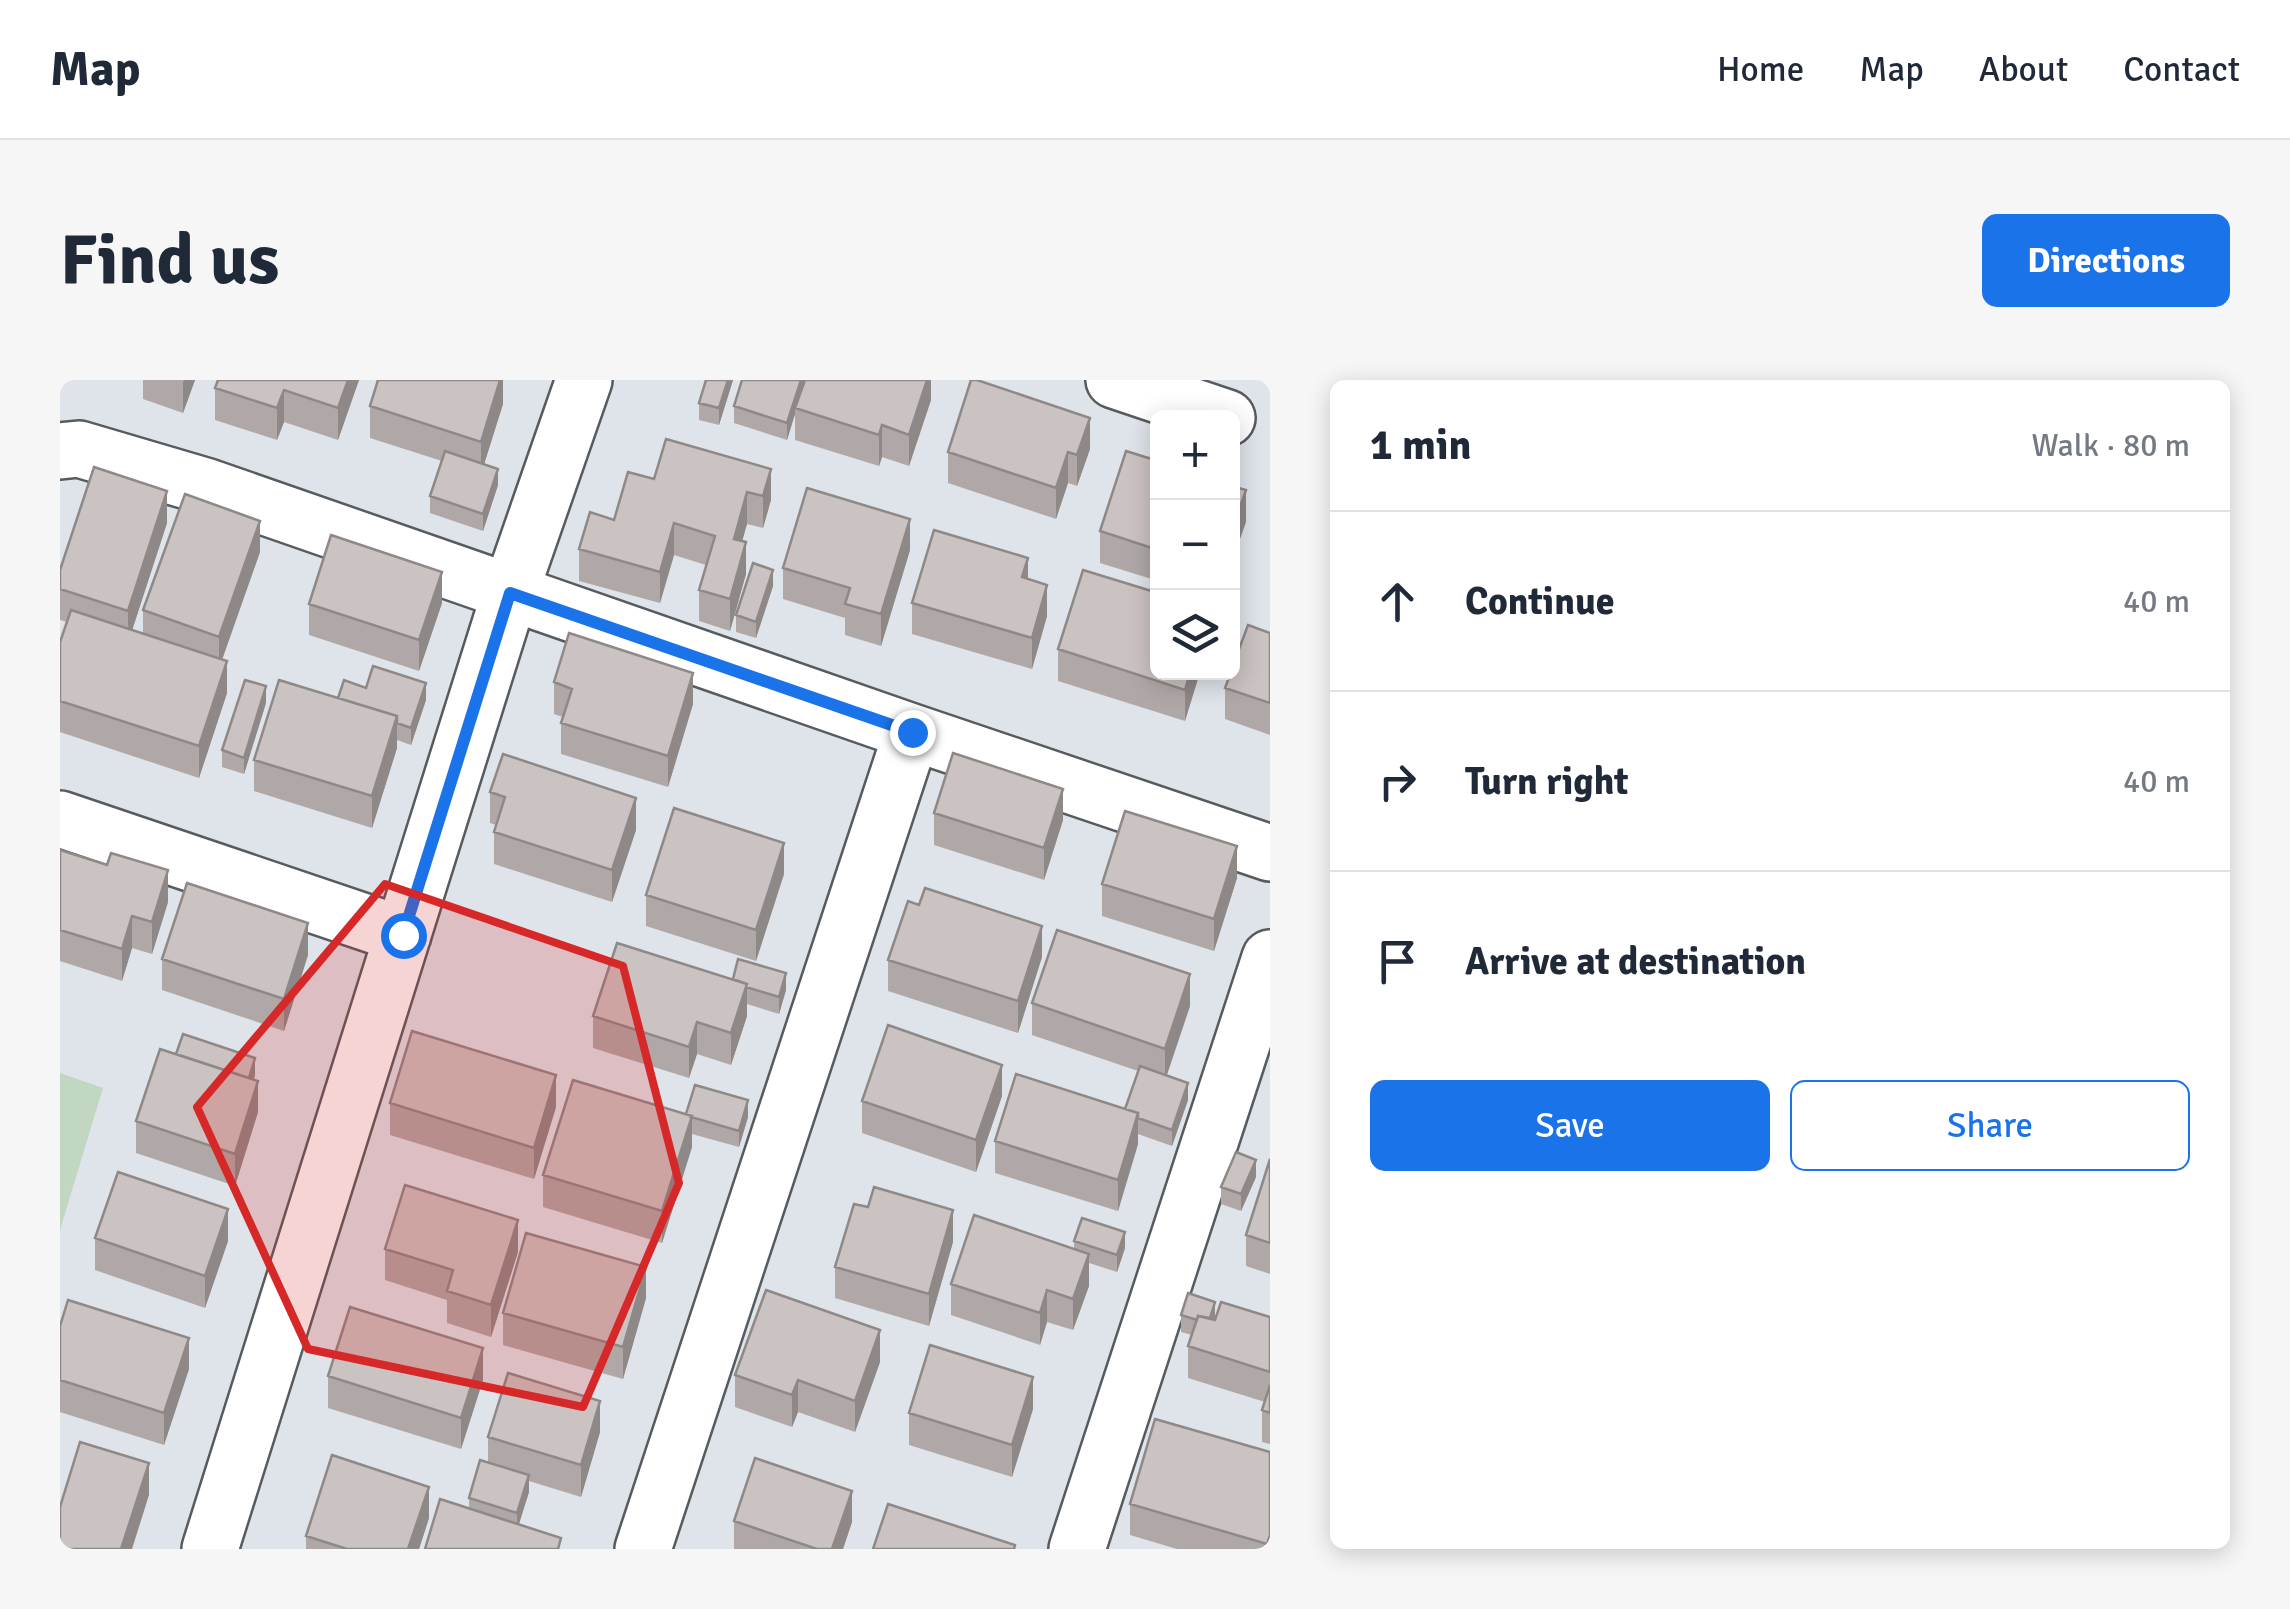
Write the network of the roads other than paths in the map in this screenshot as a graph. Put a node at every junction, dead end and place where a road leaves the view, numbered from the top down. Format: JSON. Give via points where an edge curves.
{"nodes":[{"id":1,"x":584,"y":380,"type":"edge"},
{"id":2,"x":1114,"y":380,"type":"edge"},
{"id":3,"x":1206,"y":410,"type":"edge"},
{"id":4,"x":1240,"y":422,"type":"edge"},
{"id":5,"x":1270,"y":432,"type":"edge"},
{"id":6,"x":60,"y":450,"type":"edge"},
{"id":7,"x":510,"y":593,"type":"junction"},
{"id":8,"x":912,"y":732,"type":"junction"},
{"id":9,"x":60,"y":820,"type":"edge"},
{"id":10,"x":1270,"y":853,"type":"edge"},
{"id":11,"x":403,"y":935,"type":"junction"},
{"id":12,"x":1270,"y":958,"type":"edge"},
{"id":13,"x":210,"y":1549,"type":"edge"},
{"id":14,"x":643,"y":1549,"type":"edge"},
{"id":15,"x":1077,"y":1549,"type":"edge"}],
"edges":[{"from":1,"to":7,"type":"street"},
{"from":2,"to":3,"type":"street"},
{"from":4,"to":5,"type":"street"},
{"from":6,"to":7,"type":"street","via":[[78,449],[208,486]]},
{"from":7,"to":8,"type":"street"},
{"from":7,"to":11,"type":"street"},
{"from":8,"to":10,"type":"street"},
{"from":8,"to":14,"type":"street"},
{"from":9,"to":11,"type":"street"},
{"from":11,"to":13,"type":"street"},
{"from":12,"to":15,"type":"street"}]}
